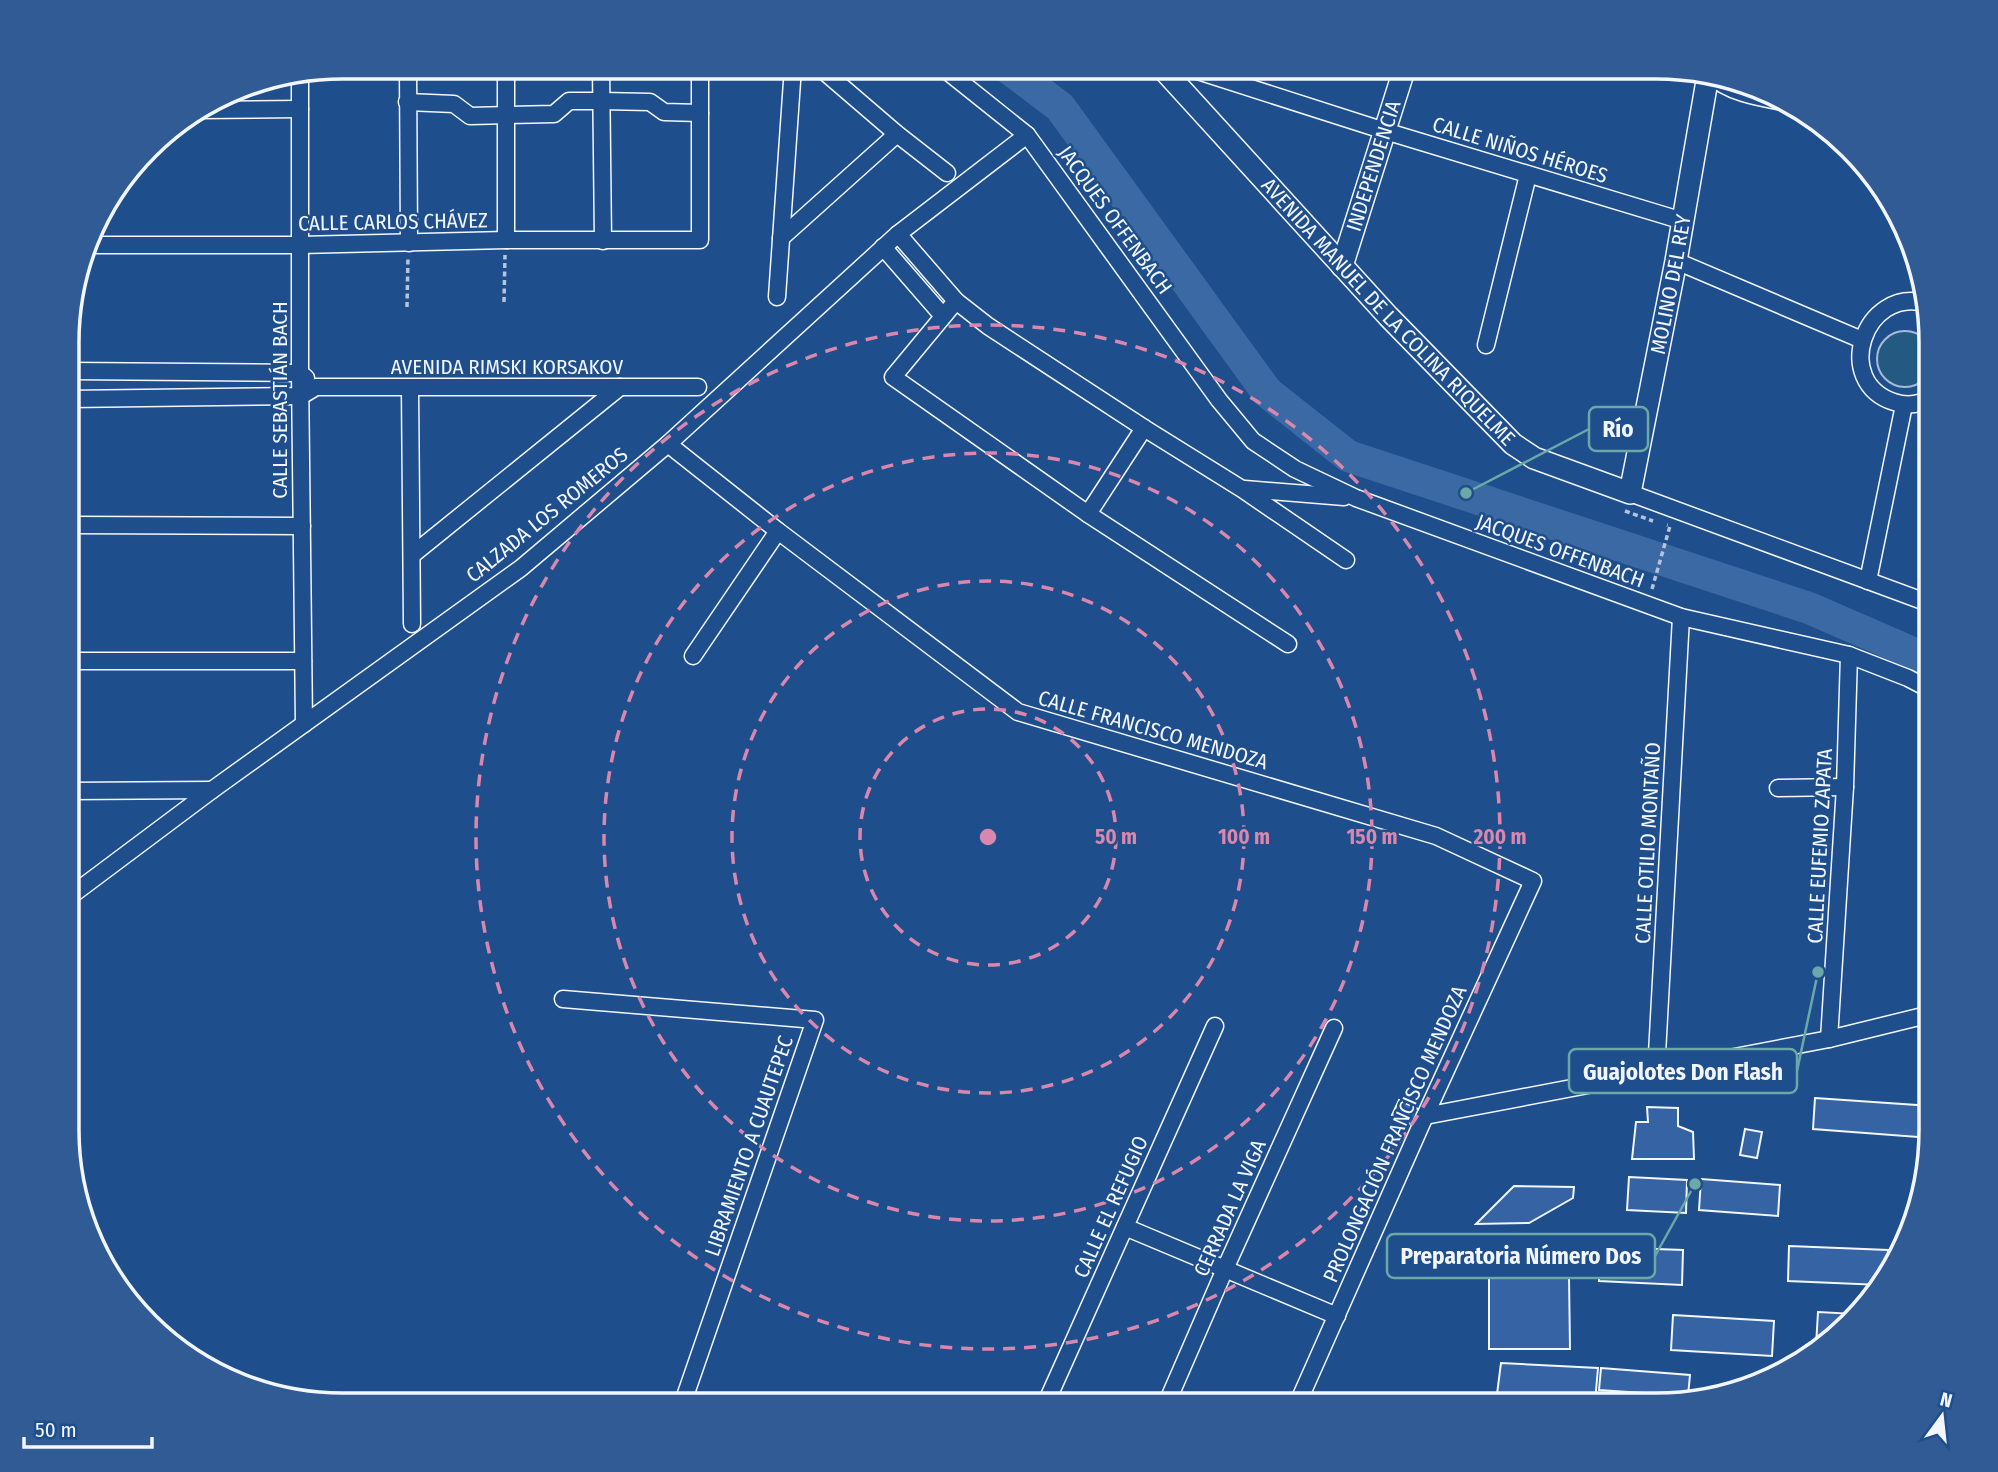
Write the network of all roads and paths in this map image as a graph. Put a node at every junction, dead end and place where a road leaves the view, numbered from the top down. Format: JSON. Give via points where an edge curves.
{"nodes":[{"id":1,"x":408,"y":79,"type":"edge"},
{"id":2,"x":506,"y":79,"type":"edge"},
{"id":3,"x":601,"y":79,"type":"edge"},
{"id":4,"x":700,"y":79,"type":"edge"},
{"id":5,"x":792,"y":79,"type":"edge"},
{"id":6,"x":833,"y":79,"type":"edge"},
{"id":7,"x":957,"y":79,"type":"edge"},
{"id":8,"x":1182,"y":79,"type":"edge"},
{"id":9,"x":1207,"y":79,"type":"edge"},
{"id":10,"x":1401,"y":79,"type":"edge"},
{"id":11,"x":300,"y":82,"type":"edge"},
{"id":12,"x":1707,"y":84,"type":"edge"},
{"id":13,"x":601,"y":101,"type":"junction"},
{"id":14,"x":407,"y":103,"type":"junction"},
{"id":15,"x":300,"y":109,"type":"junction"},
{"id":16,"x":218,"y":110,"type":"edge"},
{"id":17,"x":700,"y":113,"type":"junction"},
{"id":18,"x":506,"y":116,"type":"junction"},
{"id":19,"x":1385,"y":131,"type":"junction"},
{"id":20,"x":897,"y":134,"type":"junction"},
{"id":21,"x":1027,"y":135,"type":"junction"},
{"id":22,"x":947,"y":173,"type":"dead end"},
{"id":23,"x":1528,"y":175,"type":"junction"},
{"id":24,"x":1683,"y":221,"type":"junction"},
{"id":25,"x":898,"y":233,"type":"junction"},
{"id":26,"x":780,"y":238,"type":"junction"},
{"id":27,"x":506,"y":240,"type":"junction"},
{"id":28,"x":603,"y":241,"type":"junction"},
{"id":29,"x":409,"y":243,"type":"junction"},
{"id":30,"x":98,"y":245,"type":"edge"},
{"id":31,"x":300,"y":245,"type":"junction"},
{"id":32,"x":883,"y":247,"type":"junction"},
{"id":33,"x":1676,"y":261,"type":"junction"},
{"id":34,"x":1342,"y":266,"type":"junction"},
{"id":35,"x":777,"y":297,"type":"dead end"},
{"id":36,"x":1916,"y":301,"type":"edge"},
{"id":37,"x":504,"y":302,"type":"dead end"},
{"id":38,"x":956,"y":302,"type":"junction"},
{"id":39,"x":407,"y":307,"type":"dead end"},
{"id":40,"x":943,"y":316,"type":"junction"},
{"id":41,"x":1862,"y":340,"type":"junction"},
{"id":42,"x":1486,"y":345,"type":"dead end"},
{"id":43,"x":79,"y":371,"type":"edge"},
{"id":44,"x":221,"y":372,"type":"junction"},
{"id":45,"x":300,"y":373,"type":"junction"},
{"id":46,"x":316,"y":387,"type":"junction"},
{"id":47,"x":620,"y":387,"type":"junction"},
{"id":48,"x":698,"y":387,"type":"dead end"},
{"id":49,"x":410,"y":388,"type":"junction"},
{"id":50,"x":301,"y":396,"type":"junction"},
{"id":51,"x":223,"y":397,"type":"junction"},
{"id":52,"x":79,"y":399,"type":"edge"},
{"id":53,"x":1919,"y":403,"type":"edge"},
{"id":54,"x":1904,"y":405,"type":"junction"},
{"id":55,"x":1144,"y":428,"type":"junction"},
{"id":56,"x":668,"y":444,"type":"junction"},
{"id":57,"x":1242,"y":489,"type":"junction"},
{"id":58,"x":1630,"y":493,"type":"junction"},
{"id":59,"x":1356,"y":498,"type":"junction"},
{"id":60,"x":1088,"y":514,"type":"junction"},
{"id":61,"x":79,"y":525,"type":"edge"},
{"id":62,"x":302,"y":526,"type":"junction"},
{"id":63,"x":1670,"y":526,"type":"dead end"},
{"id":64,"x":778,"y":531,"type":"junction"},
{"id":65,"x":412,"y":555,"type":"junction"},
{"id":66,"x":1346,"y":561,"type":"dead end"},
{"id":67,"x":1868,"y":581,"type":"junction"},
{"id":68,"x":1651,"y":592,"type":"dead end"},
{"id":69,"x":1919,"y":600,"type":"edge"},
{"id":70,"x":1681,"y":617,"type":"junction"},
{"id":71,"x":412,"y":624,"type":"dead end"},
{"id":72,"x":1288,"y":644,"type":"dead end"},
{"id":73,"x":1849,"y":655,"type":"junction"},
{"id":74,"x":693,"y":656,"type":"dead end"},
{"id":75,"x":79,"y":662,"type":"edge"},
{"id":76,"x":303,"y":662,"type":"junction"},
{"id":77,"x":1919,"y":683,"type":"edge"},
{"id":78,"x":304,"y":724,"type":"junction"},
{"id":79,"x":1845,"y":787,"type":"junction"},
{"id":80,"x":1778,"y":788,"type":"dead end"},
{"id":81,"x":212,"y":790,"type":"junction"},
{"id":82,"x":79,"y":791,"type":"edge"},
{"id":83,"x":1533,"y":881,"type":"joint"},
{"id":84,"x":79,"y":890,"type":"edge"},
{"id":85,"x":562,"y":999,"type":"dead end"},
{"id":86,"x":1919,"y":1017,"type":"edge"},
{"id":87,"x":1215,"y":1026,"type":"dead end"},
{"id":88,"x":1334,"y":1028,"type":"dead end"},
{"id":89,"x":1829,"y":1038,"type":"junction"},
{"id":90,"x":1656,"y":1072,"type":"junction"},
{"id":91,"x":1425,"y":1116,"type":"junction"},
{"id":92,"x":1125,"y":1227,"type":"junction"},
{"id":93,"x":1225,"y":1269,"type":"junction"},
{"id":94,"x":1337,"y":1315,"type":"junction"},
{"id":95,"x":686,"y":1393,"type":"edge"},
{"id":96,"x":1050,"y":1393,"type":"edge"},
{"id":97,"x":1171,"y":1393,"type":"edge"},
{"id":98,"x":1302,"y":1393,"type":"edge"}],
"edges":[{"from":1,"to":14,"type":"street"},
{"from":2,"to":18,"type":"street"},
{"from":3,"to":13,"type":"street"},
{"from":4,"to":17,"type":"street"},
{"from":5,"to":26,"type":"street"},
{"from":6,"to":20,"type":"street"},
{"from":7,"to":21,"type":"street","name":"JACQUES OFFENBACH"},
{"from":8,"to":34,"type":"street","name":"AVENIDA MANUEL DE LA COLINA RIQUELME"},
{"from":9,"to":19,"type":"street","name":"CALLE NIÑOS HÉROES"},
{"from":10,"to":19,"type":"street","name":"INDEPENDENCIA"},
{"from":11,"to":15,"type":"street","name":"CALLE SEBASTIÁN BACH"},
{"from":12,"to":24,"type":"street","name":"MOLINO DEL REY"},
{"from":13,"to":17,"type":"street","via":[[650,102],[664,112]]},
{"from":13,"to":18,"type":"street","via":[[569,101],[554,114]]},
{"from":13,"to":28,"type":"street"},
{"from":14,"to":18,"type":"street","via":[[454,104],[470,116]]},
{"from":14,"to":29,"type":"street"},
{"from":15,"to":16,"type":"street"},
{"from":15,"to":31,"type":"street","name":"CALLE SEBASTIÁN BACH"},
{"from":17,"to":28,"type":"street","name":"CALLE CARLOS CHÁVEZ","via":[[700,240]]},
{"from":18,"to":27,"type":"street"},
{"from":19,"to":23,"type":"street","name":"CALLE NIÑOS HÉROES"},
{"from":19,"to":34,"type":"street","name":"INDEPENDENCIA"},
{"from":20,"to":22,"type":"street"},
{"from":20,"to":26,"type":"street"},
{"from":21,"to":25,"type":"street","name":"CALZADA LOS ROMEROS"},
{"from":21,"to":59,"type":"street","name":"JACQUES OFFENBACH","via":[[1253,441],[1296,469]]},
{"from":23,"to":24,"type":"street","name":"CALLE NIÑOS HÉROES"},
{"from":23,"to":42,"type":"street"},
{"from":24,"to":33,"type":"street","name":"MOLINO DEL REY"},
{"from":25,"to":32,"type":"street","name":"CALZADA LOS ROMEROS"},
{"from":25,"to":38,"type":"street"},
{"from":26,"to":35,"type":"street"},
{"from":27,"to":28,"type":"street","name":"CALLE CARLOS CHÁVEZ"},
{"from":27,"to":29,"type":"street","name":"CALLE CARLOS CHÁVEZ"},
{"from":27,"to":37,"type":"path"},
{"from":29,"to":31,"type":"street","name":"CALLE CARLOS CHÁVEZ"},
{"from":29,"to":39,"type":"path"},
{"from":30,"to":31,"type":"street","name":"CALLE CARLOS CHÁVEZ"},
{"from":31,"to":45,"type":"street","name":"CALLE SEBASTIÁN BACH"},
{"from":32,"to":40,"type":"street"},
{"from":32,"to":56,"type":"street","name":"CALZADA LOS ROMEROS"},
{"from":33,"to":41,"type":"street"},
{"from":33,"to":58,"type":"street","name":"MOLINO DEL REY"},
{"from":34,"to":58,"type":"street","name":"AVENIDA MANUEL DE LA COLINA RIQUELME","via":[[1513,444],[1534,458]]},
{"from":36,"to":41,"type":"street","via":[[1885,310]]},
{"from":38,"to":40,"type":"street"},
{"from":38,"to":55,"type":"street"},
{"from":40,"to":60,"type":"street","via":[[892,377]]},
{"from":41,"to":54,"type":"street","via":[[1860,363],[1868,383],[1883,399]]},
{"from":43,"to":44,"type":"street"},
{"from":44,"to":45,"type":"street"},
{"from":44,"to":51,"type":"street"},
{"from":45,"to":46,"type":"street"},
{"from":45,"to":50,"type":"street","name":"CALLE SEBASTIÁN BACH"},
{"from":46,"to":49,"type":"street","name":"AVENIDA RIMSKI KORSAKOV"},
{"from":46,"to":50,"type":"street"},
{"from":47,"to":48,"type":"street","name":"AVENIDA RIMSKI KORSAKOV"},
{"from":47,"to":49,"type":"street","name":"AVENIDA RIMSKI KORSAKOV"},
{"from":47,"to":65,"type":"street"},
{"from":49,"to":65,"type":"street"},
{"from":50,"to":51,"type":"street"},
{"from":50,"to":62,"type":"street","name":"CALLE SEBASTIÁN BACH"},
{"from":51,"to":52,"type":"street"},
{"from":53,"to":54,"type":"street"},
{"from":54,"to":67,"type":"street"},
{"from":55,"to":57,"type":"street"},
{"from":55,"to":60,"type":"street"},
{"from":56,"to":64,"type":"street","name":"CALLE FRANCISCO MENDOZA"},
{"from":56,"to":78,"type":"street","name":"CALZADA LOS ROMEROS","via":[[521,568]]},
{"from":57,"to":59,"type":"street"},
{"from":57,"to":66,"type":"street"},
{"from":58,"to":67,"type":"street","name":"AVENIDA MANUEL DE LA COLINA RIQUELME"},
{"from":59,"to":70,"type":"street","name":"JACQUES OFFENBACH"},
{"from":60,"to":72,"type":"street"},
{"from":61,"to":62,"type":"street"},
{"from":62,"to":76,"type":"street","name":"CALLE SEBASTIÁN BACH"},
{"from":63,"to":68,"type":"path"},
{"from":64,"to":74,"type":"street"},
{"from":64,"to":83,"type":"street","name":"CALLE FRANCISCO MENDOZA","via":[[1018,712],[1436,836]]},
{"from":65,"to":71,"type":"street"},
{"from":67,"to":69,"type":"street","name":"AVENIDA MANUEL DE LA COLINA RIQUELME"},
{"from":70,"to":73,"type":"street","name":"JACQUES OFFENBACH"},
{"from":70,"to":90,"type":"street","name":"CALLE OTILIO MONTAÑO"},
{"from":73,"to":77,"type":"street","name":"JACQUES OFFENBACH"},
{"from":73,"to":79,"type":"street","name":"CALLE EUFEMIO ZAPATA"},
{"from":75,"to":76,"type":"street"},
{"from":76,"to":78,"type":"street","name":"CALLE SEBASTIÁN BACH"},
{"from":78,"to":81,"type":"street","name":"CALZADA LOS ROMEROS"},
{"from":79,"to":80,"type":"street"},
{"from":79,"to":89,"type":"street","name":"CALLE EUFEMIO ZAPATA"},
{"from":81,"to":82,"type":"street"},
{"from":81,"to":84,"type":"street","name":"CALZADA LOS ROMEROS"},
{"from":83,"to":91,"type":"street","name":"PROLONGACIÓN FRANCISCO MENDOZA"},
{"from":85,"to":95,"type":"street","name":"LIBRAMIENTO A CUAUTEPEC","via":[[815,1020]]},
{"from":86,"to":89,"type":"street"},
{"from":87,"to":92,"type":"street","name":"CALLE EL REFUGIO"},
{"from":88,"to":93,"type":"street","name":"CERRADA LA VIGA"},
{"from":89,"to":90,"type":"street"},
{"from":90,"to":91,"type":"street"},
{"from":91,"to":94,"type":"street","name":"PROLONGACIÓN FRANCISCO MENDOZA"},
{"from":92,"to":93,"type":"street"},
{"from":92,"to":96,"type":"street","name":"CALLE EL REFUGIO"},
{"from":93,"to":94,"type":"street"},
{"from":93,"to":97,"type":"street","name":"CERRADA LA VIGA"},
{"from":94,"to":98,"type":"street","name":"PROLONGACIÓN FRANCISCO MENDOZA"}]}
